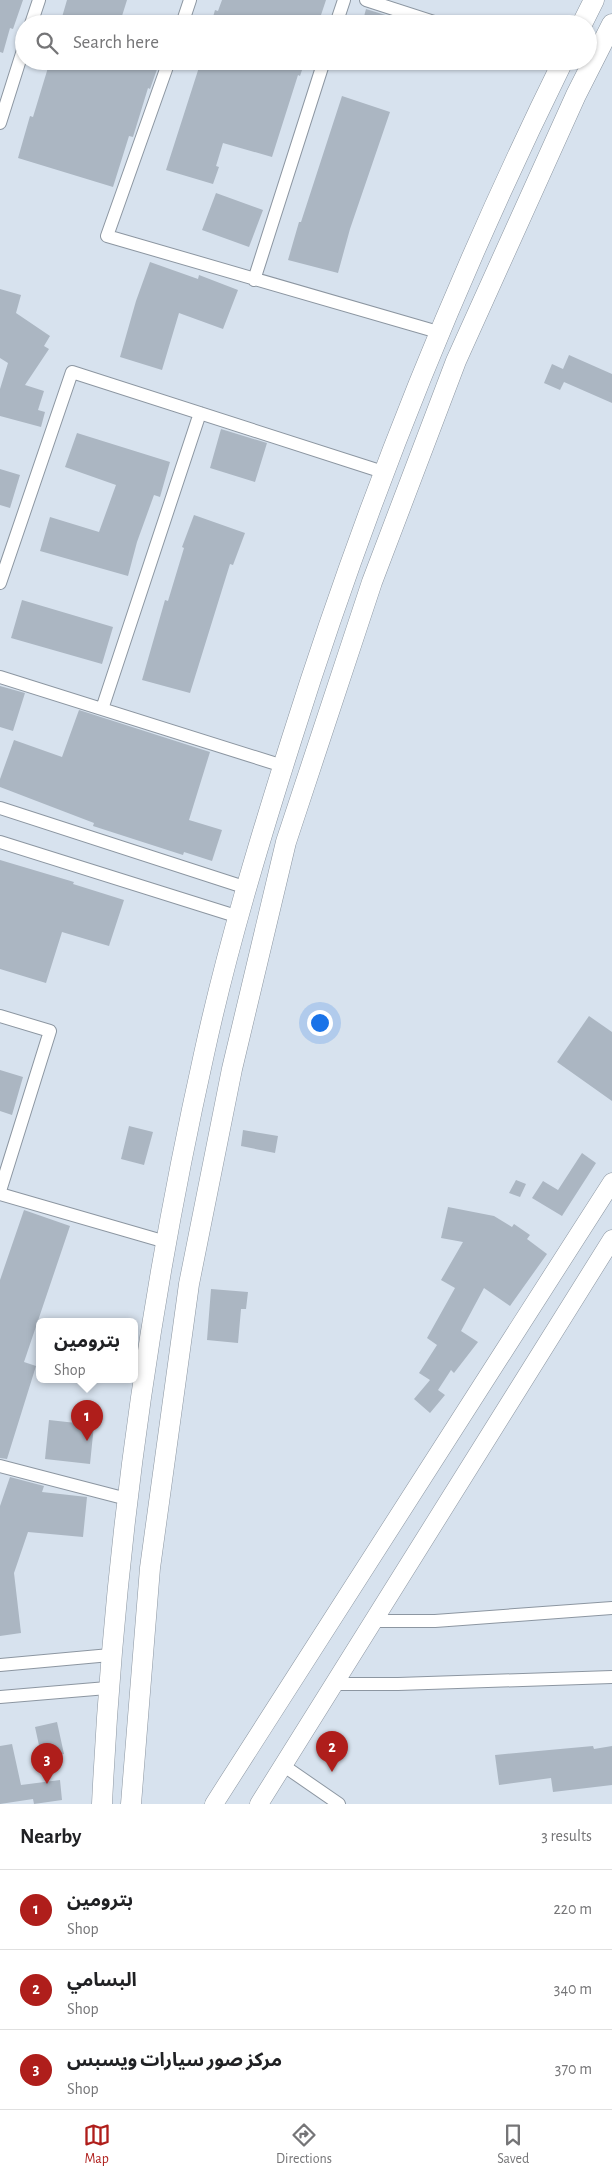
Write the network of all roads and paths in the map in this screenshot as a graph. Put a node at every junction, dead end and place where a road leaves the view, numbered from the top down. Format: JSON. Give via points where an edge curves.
{"nodes":[{"id":1,"x":39,"y":0,"type":"edge"},
{"id":2,"x":190,"y":0,"type":"edge"},
{"id":3,"x":344,"y":0,"type":"edge"},
{"id":4,"x":366,"y":0,"type":"edge"},
{"id":5,"x":594,"y":0,"type":"edge"},
{"id":6,"x":34,"y":15,"type":"edge"},
{"id":7,"x":185,"y":15,"type":"edge"},
{"id":8,"x":339,"y":15,"type":"edge"},
{"id":9,"x":412,"y":15,"type":"edge"},
{"id":10,"x":586,"y":15,"type":"edge"},
{"id":11,"x":612,"y":24,"type":"edge"},
{"id":12,"x":597,"y":53,"type":"edge"},
{"id":13,"x":17,"y":70,"type":"edge"},
{"id":14,"x":166,"y":70,"type":"edge"},
{"id":15,"x":321,"y":70,"type":"edge"},
{"id":16,"x":557,"y":70,"type":"edge"},
{"id":17,"x":588,"y":70,"type":"edge"},
{"id":18,"x":0,"y":123,"type":"edge"},
{"id":19,"x":254,"y":280,"type":"junction"},
{"id":20,"x":438,"y":332,"type":"junction"},
{"id":21,"x":200,"y":413,"type":"junction"},
{"id":22,"x":384,"y":472,"type":"junction"},
{"id":23,"x":0,"y":583,"type":"edge"},
{"id":24,"x":0,"y":677,"type":"edge"},
{"id":25,"x":102,"y":709,"type":"junction"},
{"id":26,"x":283,"y":766,"type":"junction"},
{"id":27,"x":0,"y":808,"type":"edge"},
{"id":28,"x":0,"y":842,"type":"edge"},
{"id":29,"x":247,"y":888,"type":"junction"},
{"id":30,"x":239,"y":917,"type":"junction"},
{"id":31,"x":0,"y":1016,"type":"edge"},
{"id":32,"x":612,"y":1182,"type":"edge"},
{"id":33,"x":0,"y":1192,"type":"edge"},
{"id":34,"x":612,"y":1240,"type":"edge"},
{"id":35,"x":166,"y":1242,"type":"junction"},
{"id":36,"x":0,"y":1466,"type":"edge"},
{"id":37,"x":128,"y":1500,"type":"junction"},
{"id":38,"x":612,"y":1608,"type":"edge"},
{"id":39,"x":375,"y":1621,"type":"junction"},
{"id":40,"x":110,"y":1656,"type":"junction"},
{"id":41,"x":0,"y":1665,"type":"edge"},
{"id":42,"x":612,"y":1677,"type":"edge"},
{"id":43,"x":335,"y":1684,"type":"junction"},
{"id":44,"x":107,"y":1688,"type":"junction"},
{"id":45,"x":0,"y":1697,"type":"edge"},
{"id":46,"x":284,"y":1766,"type":"junction"},
{"id":47,"x":102,"y":1804,"type":"edge"},
{"id":48,"x":132,"y":1804,"type":"edge"},
{"id":49,"x":214,"y":1804,"type":"edge"},
{"id":50,"x":259,"y":1804,"type":"edge"},
{"id":51,"x":339,"y":1804,"type":"edge"}],
"edges":[{"from":1,"to":6,"type":"street"},
{"from":2,"to":7,"type":"street"},
{"from":3,"to":8,"type":"street"},
{"from":4,"to":9,"type":"street"},
{"from":5,"to":10,"type":"main road"},
{"from":11,"to":12,"type":"main road"},
{"from":13,"to":18,"type":"street"},
{"from":14,"to":19,"type":"street","via":[[107,236]]},
{"from":15,"to":19,"type":"street"},
{"from":16,"to":20,"type":"main road"},
{"from":17,"to":48,"type":"main road","via":[[456,361],[372,582],[286,842],[232,1069],[189,1284],[150,1568]]},
{"from":19,"to":20,"type":"street"},
{"from":20,"to":22,"type":"main road"},
{"from":21,"to":22,"type":"street"},
{"from":21,"to":23,"type":"street","via":[[72,372]]},
{"from":21,"to":25,"type":"street"},
{"from":22,"to":26,"type":"main road","via":[[326,629]]},
{"from":24,"to":25,"type":"street"},
{"from":25,"to":26,"type":"street"},
{"from":26,"to":29,"type":"main road"},
{"from":27,"to":29,"type":"street"},
{"from":28,"to":30,"type":"street"},
{"from":29,"to":30,"type":"main road"},
{"from":30,"to":35,"type":"main road","via":[[204,1052]]},
{"from":31,"to":33,"type":"street","via":[[50,1031]]},
{"from":32,"to":49,"type":"main road"},
{"from":33,"to":35,"type":"street"},
{"from":34,"to":39,"type":"main road"},
{"from":35,"to":37,"type":"main road"},
{"from":36,"to":37,"type":"street"},
{"from":37,"to":40,"type":"main road"},
{"from":38,"to":39,"type":"street","via":[[434,1621]]},
{"from":39,"to":43,"type":"main road"},
{"from":40,"to":41,"type":"street"},
{"from":40,"to":44,"type":"main road"},
{"from":42,"to":43,"type":"street"},
{"from":43,"to":46,"type":"main road"},
{"from":44,"to":45,"type":"street"},
{"from":44,"to":47,"type":"main road"},
{"from":46,"to":50,"type":"main road"},
{"from":46,"to":51,"type":"street"}]}
